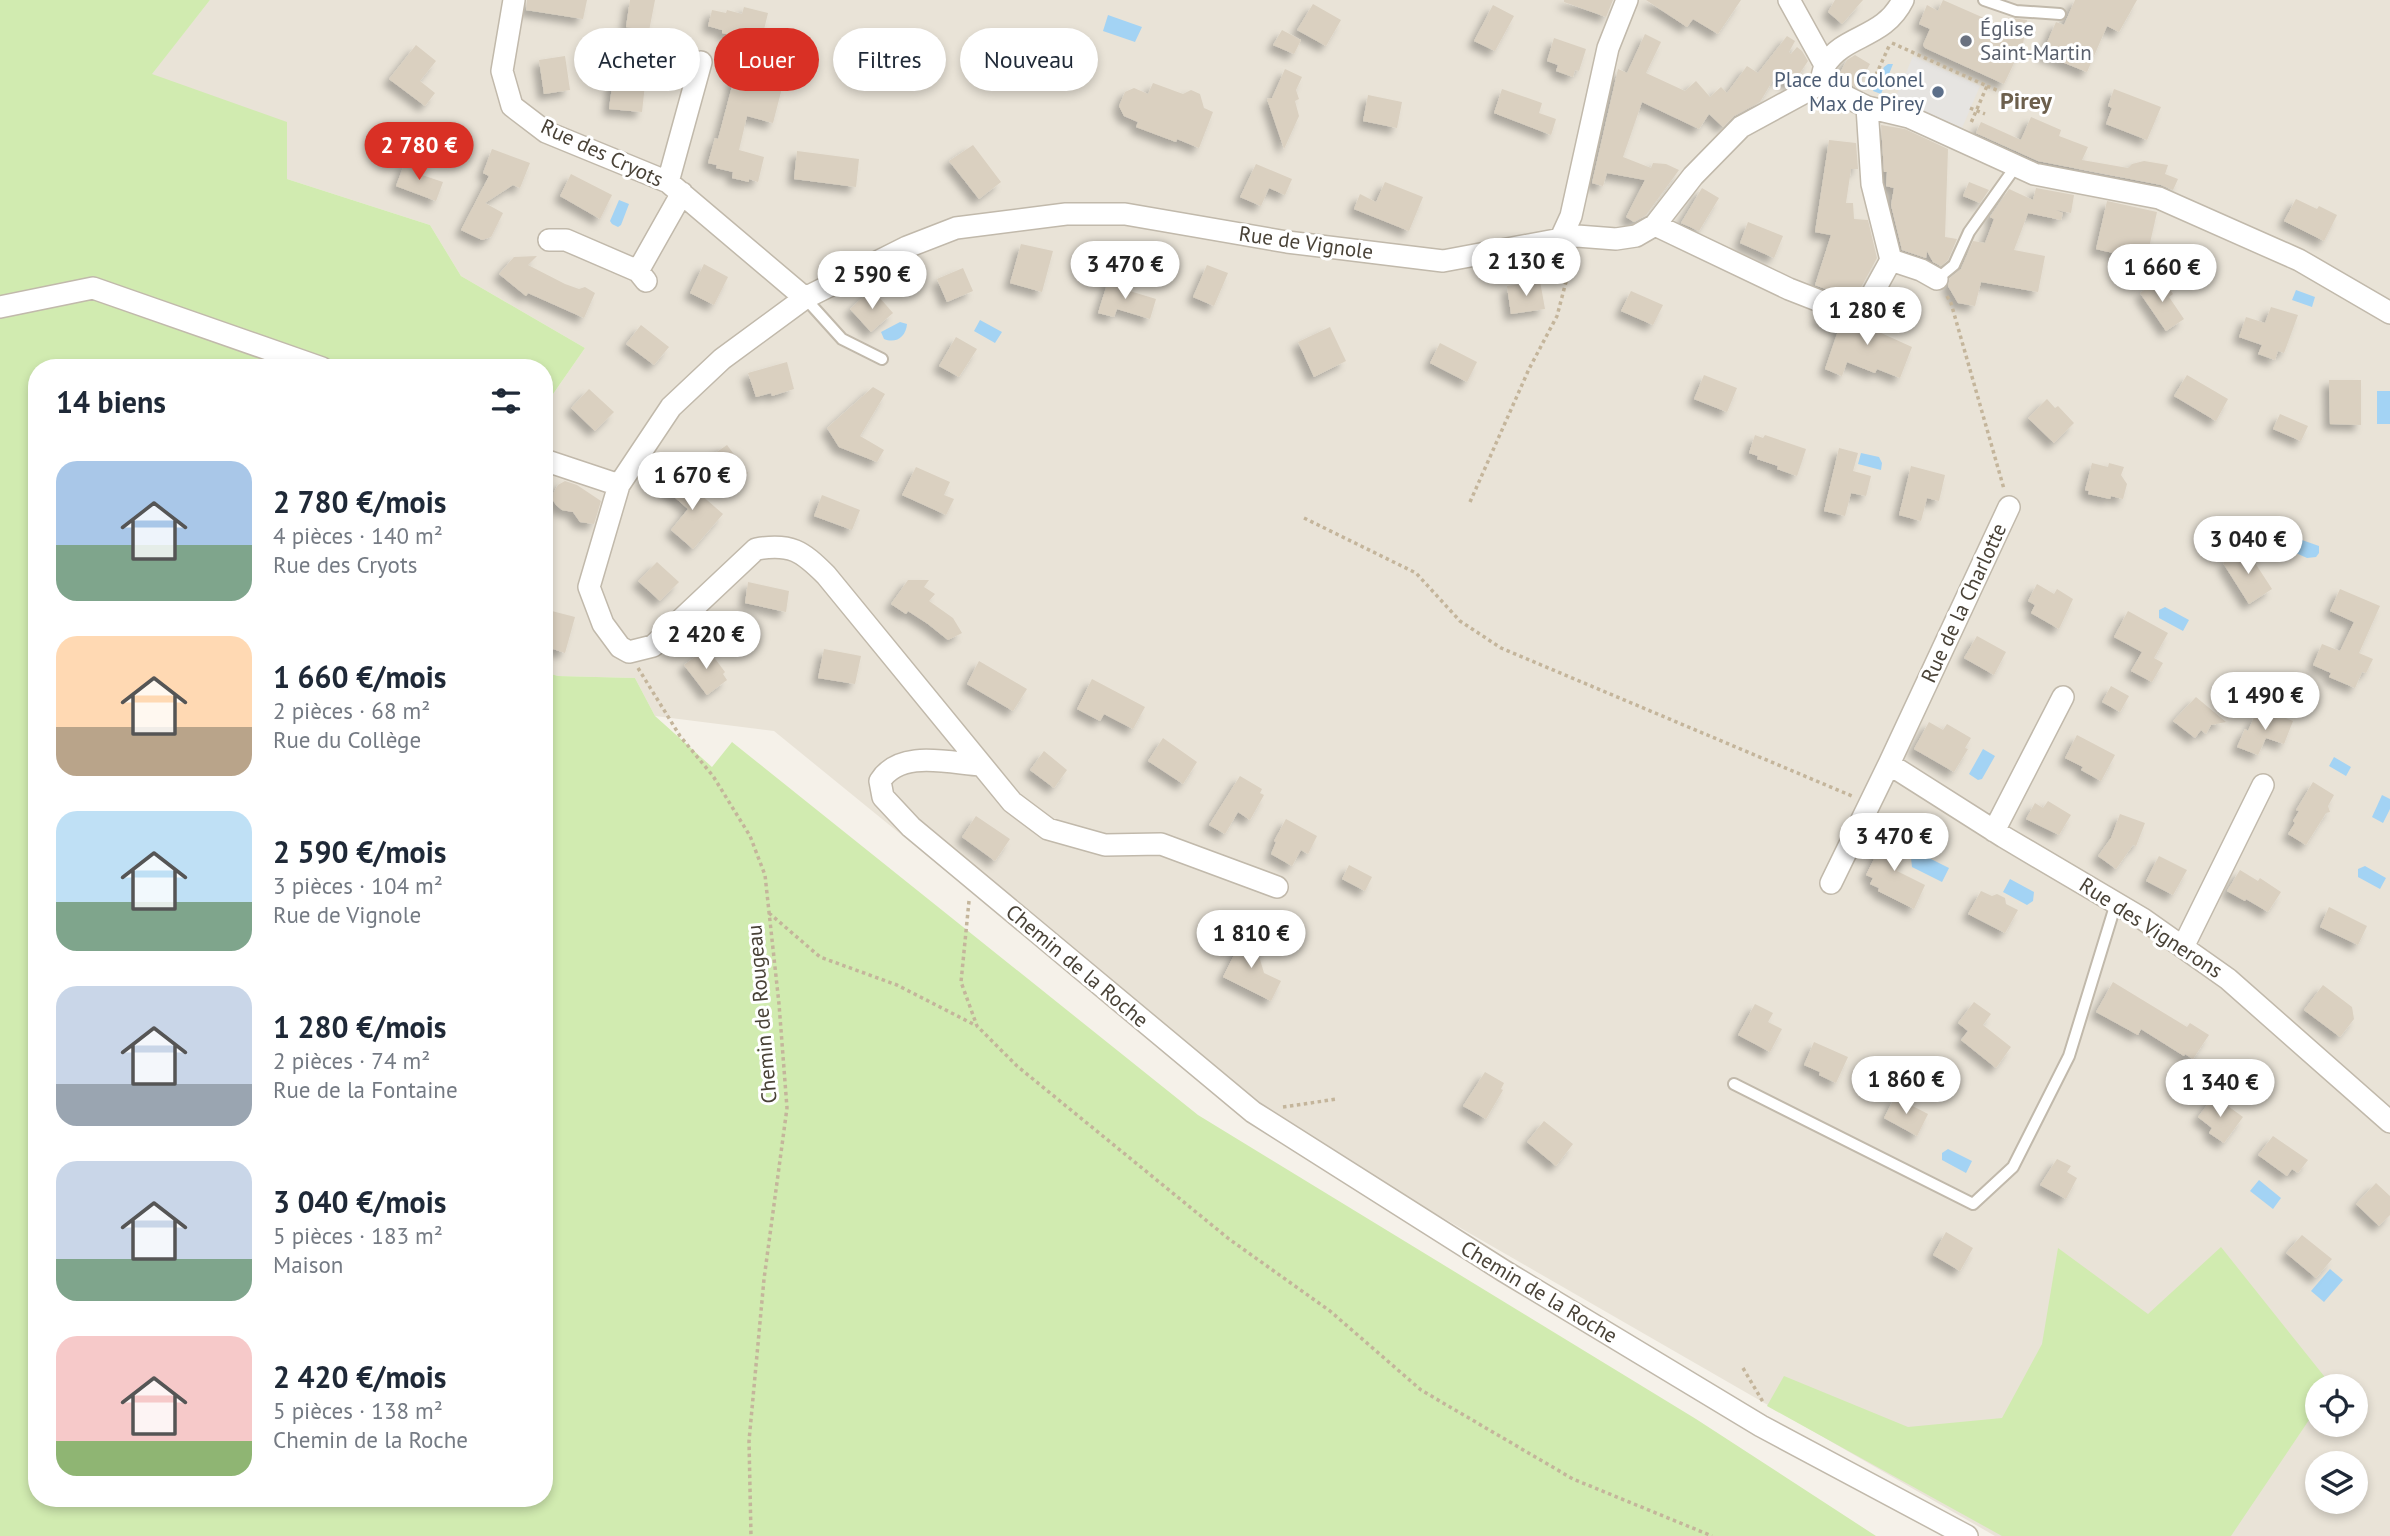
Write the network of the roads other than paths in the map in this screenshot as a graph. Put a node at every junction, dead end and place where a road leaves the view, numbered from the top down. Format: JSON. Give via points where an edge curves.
{"nodes":[{"id":1,"x":514,"y":0,"type":"edge"},
{"id":2,"x":1627,"y":0,"type":"edge"},
{"id":3,"x":1789,"y":0,"type":"edge"},
{"id":4,"x":1903,"y":0,"type":"edge"},
{"id":5,"x":1984,"y":0,"type":"edge"},
{"id":6,"x":2060,"y":14,"type":"dead end"},
{"id":7,"x":701,"y":62,"type":"dead end"},
{"id":8,"x":1823,"y":74,"type":"junction"},
{"id":9,"x":1867,"y":107,"type":"junction"},
{"id":10,"x":2016,"y":166,"type":"junction"},
{"id":11,"x":675,"y":188,"type":"junction"},
{"id":12,"x":1655,"y":225,"type":"junction"},
{"id":13,"x":1569,"y":238,"type":"junction"},
{"id":14,"x":550,"y":240,"type":"dead end"},
{"id":15,"x":1891,"y":260,"type":"junction"},
{"id":16,"x":1937,"y":279,"type":"joint"},
{"id":17,"x":805,"y":298,"type":"junction"},
{"id":18,"x":0,"y":307,"type":"edge"},
{"id":19,"x":2388,"y":309,"type":"edge"},
{"id":20,"x":296,"y":359,"type":"edge"},
{"id":21,"x":882,"y":359,"type":"dead end"},
{"id":22,"x":553,"y":463,"type":"edge"},
{"id":23,"x":619,"y":485,"type":"junction"},
{"id":24,"x":2008,"y":507,"type":"road end"},
{"id":25,"x":2063,"y":697,"type":"dead end"},
{"id":26,"x":1889,"y":764,"type":"junction"},
{"id":27,"x":981,"y":765,"type":"junction"},
{"id":28,"x":2263,"y":785,"type":"dead end"},
{"id":29,"x":1994,"y":831,"type":"junction"},
{"id":30,"x":1831,"y":883,"type":"dead end"},
{"id":31,"x":1277,"y":887,"type":"dead end"},
{"id":32,"x":2116,"y":903,"type":"junction"},
{"id":33,"x":2183,"y":947,"type":"junction"},
{"id":34,"x":1734,"y":1084,"type":"dead end"},
{"id":35,"x":2390,"y":1122,"type":"edge"},
{"id":36,"x":1967,"y":1536,"type":"edge"}],
"edges":[{"from":1,"to":11,"type":"street","name":"Rue des Cryots","via":[[502,71],[512,106],[546,131]]},
{"from":2,"to":13,"type":"street","via":[[1608,48]]},
{"from":3,"to":8,"type":"street"},
{"from":4,"to":8,"type":"street","via":[[1892,19],[1836,51]]},
{"from":5,"to":6,"type":"lane","via":[[2016,11]]},
{"from":7,"to":11,"type":"street"},
{"from":8,"to":9,"type":"street"},
{"from":8,"to":12,"type":"street","via":[[1741,127],[1693,176]]},
{"from":9,"to":10,"type":"street","via":[[1909,117]]},
{"from":9,"to":15,"type":"street","via":[[1872,184]]},
{"from":10,"to":16,"type":"lane","via":[[1969,232],[1954,265]]},
{"from":10,"to":19,"type":"street","via":[[2034,174],[2159,198],[2299,260]]},
{"from":11,"to":14,"type":"street","via":[[642,276],[566,240]]},
{"from":11,"to":17,"type":"street","name":"Rue des Cryots"},
{"from":12,"to":13,"type":"street","name":"Rue de Vignole","via":[[1636,236]]},
{"from":12,"to":15,"type":"street","via":[[1853,314],[1863,311]]},
{"from":13,"to":17,"type":"street","name":"Rue de Vignole","via":[[1443,261],[1287,242],[1125,214],[1066,214],[956,228]]},
{"from":15,"to":16,"type":"street"},
{"from":17,"to":21,"type":"lane","via":[[842,339]]},
{"from":17,"to":23,"type":"street","name":"Rue de Vignole","via":[[722,359],[671,407]]},
{"from":18,"to":20,"type":"street","via":[[93,288]]},
{"from":22,"to":23,"type":"street"},
{"from":23,"to":27,"type":"street","via":[[589,587],[603,624],[620,647],[629,652],[653,646],[756,549],[777,545],[806,555],[826,575]]},
{"from":24,"to":26,"type":"street","name":"Rue de la Charlotte"},
{"from":25,"to":29,"type":"street"},
{"from":26,"to":29,"type":"street","name":"Rue des Vignerons"},
{"from":26,"to":30,"type":"street","name":"Rue de la Charlotte"},
{"from":27,"to":31,"type":"street","via":[[1012,802],[1048,829],[1105,845],[1161,844]]},
{"from":27,"to":36,"type":"street","name":"Chemin de la Roche","via":[[912,761],[888,769],[880,782],[883,797],[971,878],[1253,1112],[1761,1426]]},
{"from":28,"to":33,"type":"street"},
{"from":29,"to":32,"type":"street","name":"Rue des Vignerons"},
{"from":32,"to":33,"type":"street","name":"Rue des Vignerons"},
{"from":32,"to":34,"type":"lane","via":[[2069,1056],[2012,1167],[1973,1204]]},
{"from":33,"to":35,"type":"street","name":"Rue des Vignerons","via":[[2228,979]]}]}
